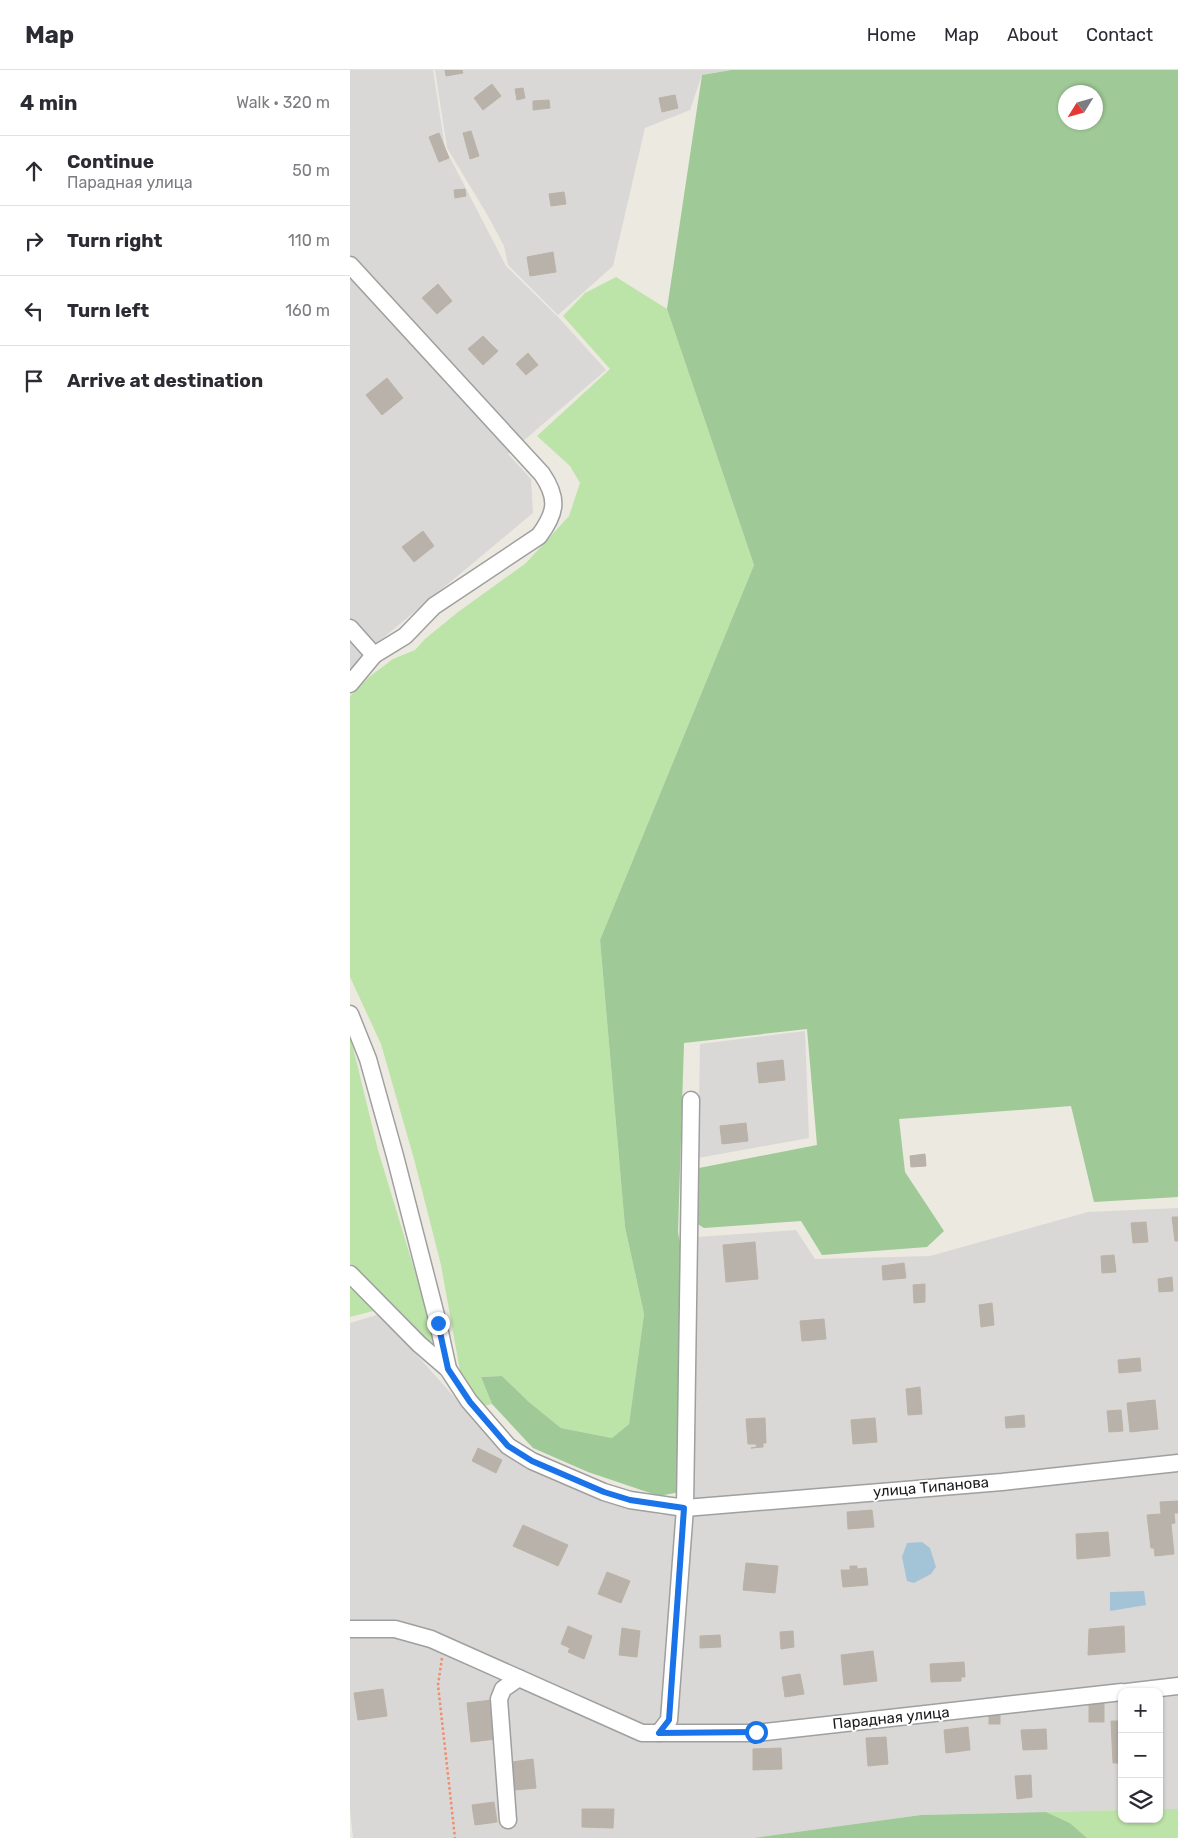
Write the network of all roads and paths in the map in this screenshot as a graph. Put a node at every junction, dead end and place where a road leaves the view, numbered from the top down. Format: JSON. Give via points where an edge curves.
{"nodes":[{"id":1,"x":350,"y":265,"type":"edge"},
{"id":2,"x":350,"y":628,"type":"edge"},
{"id":3,"x":374,"y":655,"type":"junction"},
{"id":4,"x":350,"y":684,"type":"edge"},
{"id":5,"x":350,"y":1014,"type":"edge"},
{"id":6,"x":691,"y":1100,"type":"dead end"},
{"id":7,"x":350,"y":1274,"type":"edge"},
{"id":8,"x":448,"y":1369,"type":"junction"},
{"id":9,"x":1178,"y":1463,"type":"edge"},
{"id":10,"x":684,"y":1508,"type":"junction"},
{"id":11,"x":350,"y":1629,"type":"edge"},
{"id":12,"x":444,"y":1645,"type":"junction"},
{"id":13,"x":518,"y":1678,"type":"junction"},
{"id":14,"x":1178,"y":1686,"type":"edge"},
{"id":15,"x":1161,"y":1688,"type":"edge"},
{"id":16,"x":1118,"y":1692,"type":"edge"},
{"id":17,"x":659,"y":1733,"type":"junction"},
{"id":18,"x":508,"y":1820,"type":"dead end"},
{"id":19,"x":455,"y":1838,"type":"edge"}],
"edges":[{"from":1,"to":3,"type":"street","via":[[542,474],[554,499],[550,520],[539,536],[434,606],[405,636]]},
{"from":2,"to":3,"type":"street"},
{"from":3,"to":4,"type":"street"},
{"from":5,"to":8,"type":"street","via":[[368,1058]]},
{"from":6,"to":10,"type":"street"},
{"from":7,"to":8,"type":"street"},
{"from":8,"to":10,"type":"street","name":"улица Типанова","via":[[470,1402],[508,1446],[532,1461],[604,1492],[630,1500]]},
{"from":9,"to":10,"type":"street","name":"улица Типанова","via":[[1002,1482]]},
{"from":10,"to":17,"type":"street","via":[[669,1720]]},
{"from":11,"to":12,"type":"street","name":"Парадная улица","via":[[395,1629]]},
{"from":12,"to":13,"type":"street","name":"Парадная улица"},
{"from":12,"to":19,"type":"path","via":[[438,1685]]},
{"from":13,"to":17,"type":"street","name":"Парадная улица","via":[[642,1733]]},
{"from":13,"to":18,"type":"street","via":[[502,1689],[499,1699]]},
{"from":14,"to":15,"type":"street"},
{"from":16,"to":17,"type":"street","name":"Парадная улица","via":[[756,1732]]}]}
